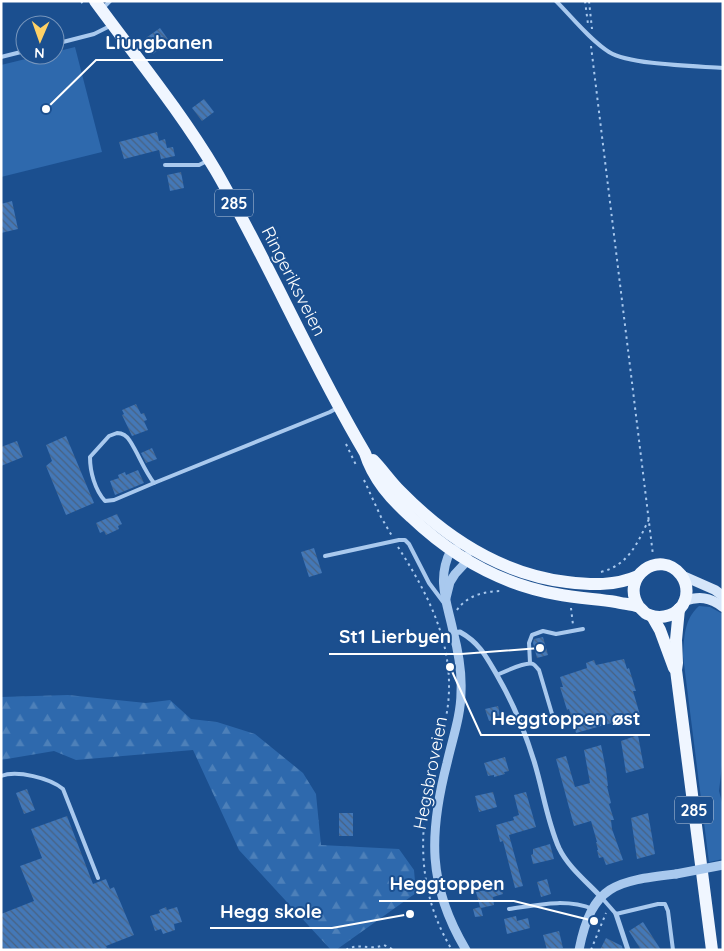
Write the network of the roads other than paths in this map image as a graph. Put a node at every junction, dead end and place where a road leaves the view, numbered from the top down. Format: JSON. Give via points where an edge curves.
{"nodes":[{"id":1,"x":556,"y":1,"type":"edge"},
{"id":2,"x":98,"y":5,"type":"edge"},
{"id":3,"x":112,"y":25,"type":"junction"},
{"id":4,"x":65,"y":41,"type":"edge"},
{"id":5,"x":15,"y":54,"type":"edge"},
{"id":6,"x":1,"y":57,"type":"edge"},
{"id":7,"x":723,"y":68,"type":"edge"},
{"id":8,"x":209,"y":160,"type":"junction"},
{"id":9,"x":165,"y":165,"type":"dead end"},
{"id":10,"x":339,"y":406,"type":"junction"},
{"id":11,"x":365,"y":453,"type":"junction"},
{"id":12,"x":154,"y":483,"type":"junction"},
{"id":13,"x":466,"y":546,"type":"junction"},
{"id":14,"x":451,"y":550,"type":"junction"},
{"id":15,"x":326,"y":556,"type":"dead end"},
{"id":16,"x":467,"y":561,"type":"junction"},
{"id":17,"x":681,"y":575,"type":"junction"},
{"id":18,"x":638,"y":576,"type":"junction"},
{"id":19,"x":723,"y":596,"type":"edge"},
{"id":20,"x":447,"y":603,"type":"junction"},
{"id":21,"x":682,"y":605,"type":"junction"},
{"id":22,"x":638,"y":607,"type":"junction"},
{"id":23,"x":723,"y":607,"type":"edge"},
{"id":24,"x":652,"y":616,"type":"junction"},
{"id":25,"x":583,"y":629,"type":"dead end"},
{"id":26,"x":454,"y":633,"type":"junction"},
{"id":27,"x":530,"y":664,"type":"junction"},
{"id":28,"x":676,"y":670,"type":"junction"},
{"id":29,"x":497,"y":675,"type":"junction"},
{"id":30,"x":555,"y":724,"type":"dead end"},
{"id":31,"x":1,"y":776,"type":"edge"},
{"id":32,"x":723,"y":865,"type":"edge"},
{"id":33,"x":98,"y":878,"type":"dead end"},
{"id":34,"x":601,"y":897,"type":"junction"},
{"id":35,"x":508,"y":909,"type":"dead end"},
{"id":36,"x":593,"y":909,"type":"junction"},
{"id":37,"x":616,"y":914,"type":"junction"},
{"id":38,"x":466,"y":950,"type":"edge"},
{"id":39,"x":579,"y":950,"type":"edge"},
{"id":40,"x":628,"y":950,"type":"edge"},
{"id":41,"x":673,"y":950,"type":"edge"},
{"id":42,"x":712,"y":950,"type":"edge"}],
"edges":[{"from":1,"to":7,"type":"lane","via":[[593,39],[626,59]]},
{"from":2,"to":3,"type":"main road","name":"Ringeriksveien","number":"285"},
{"from":3,"to":4,"type":"lane","via":[[94,34]]},
{"from":3,"to":8,"type":"main road","name":"Ringeriksveien","number":"285"},
{"from":5,"to":6,"type":"lane"},
{"from":8,"to":9,"type":"lane","via":[[199,165]]},
{"from":8,"to":10,"type":"main road","name":"Ringeriksveien","number":"285"},
{"from":10,"to":11,"type":"main road","name":"Ringeriksveien","number":"285"},
{"from":10,"to":12,"type":"lane"},
{"from":11,"to":13,"type":"main road","name":"Ringeriksveien","number":"285","via":[[409,500]]},
{"from":11,"to":14,"type":"main road","name":"Ringeriksveien","number":"285","via":[[376,479],[391,496]]},
{"from":12,"to":12,"type":"lane","via":[[105,501],[92,475],[90,457],[109,436],[121,433],[130,441]]},
{"from":13,"to":14,"type":"street"},
{"from":13,"to":16,"type":"street"},
{"from":13,"to":18,"type":"main road","name":"Ringeriksveien","number":"285","via":[[502,566],[553,580],[609,584]]},
{"from":14,"to":16,"type":"main road","name":"Ringeriksveien","number":"285"},
{"from":14,"to":20,"type":"street","name":"Hegsbroveien","via":[[444,566],[442,584]]},
{"from":15,"to":20,"type":"lane","via":[[405,540],[429,583]]},
{"from":16,"to":20,"type":"street","via":[[450,582]]},
{"from":16,"to":22,"type":"main road","name":"Ringeriksveien","number":"285","via":[[496,576],[569,600],[610,601]]},
{"from":17,"to":18,"type":"main road","number":"285","via":[[671,566],[658,564]]},
{"from":17,"to":19,"type":"main road"},
{"from":17,"to":21,"type":"main road","number":"285","via":[[686,588]]},
{"from":18,"to":22,"type":"main road","via":[[633,592]]},
{"from":20,"to":26,"type":"street","name":"Hegsbroveien"},
{"from":21,"to":23,"type":"main road","via":[[702,598]]},
{"from":21,"to":24,"type":"main road","via":[[668,616]]},
{"from":21,"to":28,"type":"main road","number":"285","via":[[676,640]]},
{"from":22,"to":24,"type":"main road","number":"285"},
{"from":24,"to":28,"type":"main road","number":"285"},
{"from":25,"to":27,"type":"lane","via":[[556,634],[543,631],[532,635]]},
{"from":26,"to":29,"type":"street","via":[[460,632],[476,643]]},
{"from":26,"to":38,"type":"street","name":"Hegsbroveien","via":[[461,692],[437,804],[434,852],[444,906]]},
{"from":27,"to":29,"type":"lane"},
{"from":27,"to":30,"type":"lane","via":[[538,670]]},
{"from":28,"to":42,"type":"main road","number":"285"},
{"from":29,"to":34,"type":"street","via":[[534,760],[560,850]]},
{"from":31,"to":33,"type":"lane","via":[[24,775],[52,782],[63,789]]},
{"from":32,"to":34,"type":"street","bridge":true,"via":[[624,882]]},
{"from":34,"to":36,"type":"street"},
{"from":34,"to":37,"type":"lane"},
{"from":35,"to":36,"type":"lane","via":[[568,903]]},
{"from":36,"to":39,"type":"street"},
{"from":37,"to":40,"type":"street"},
{"from":37,"to":41,"type":"lane","via":[[665,904]]}]}
